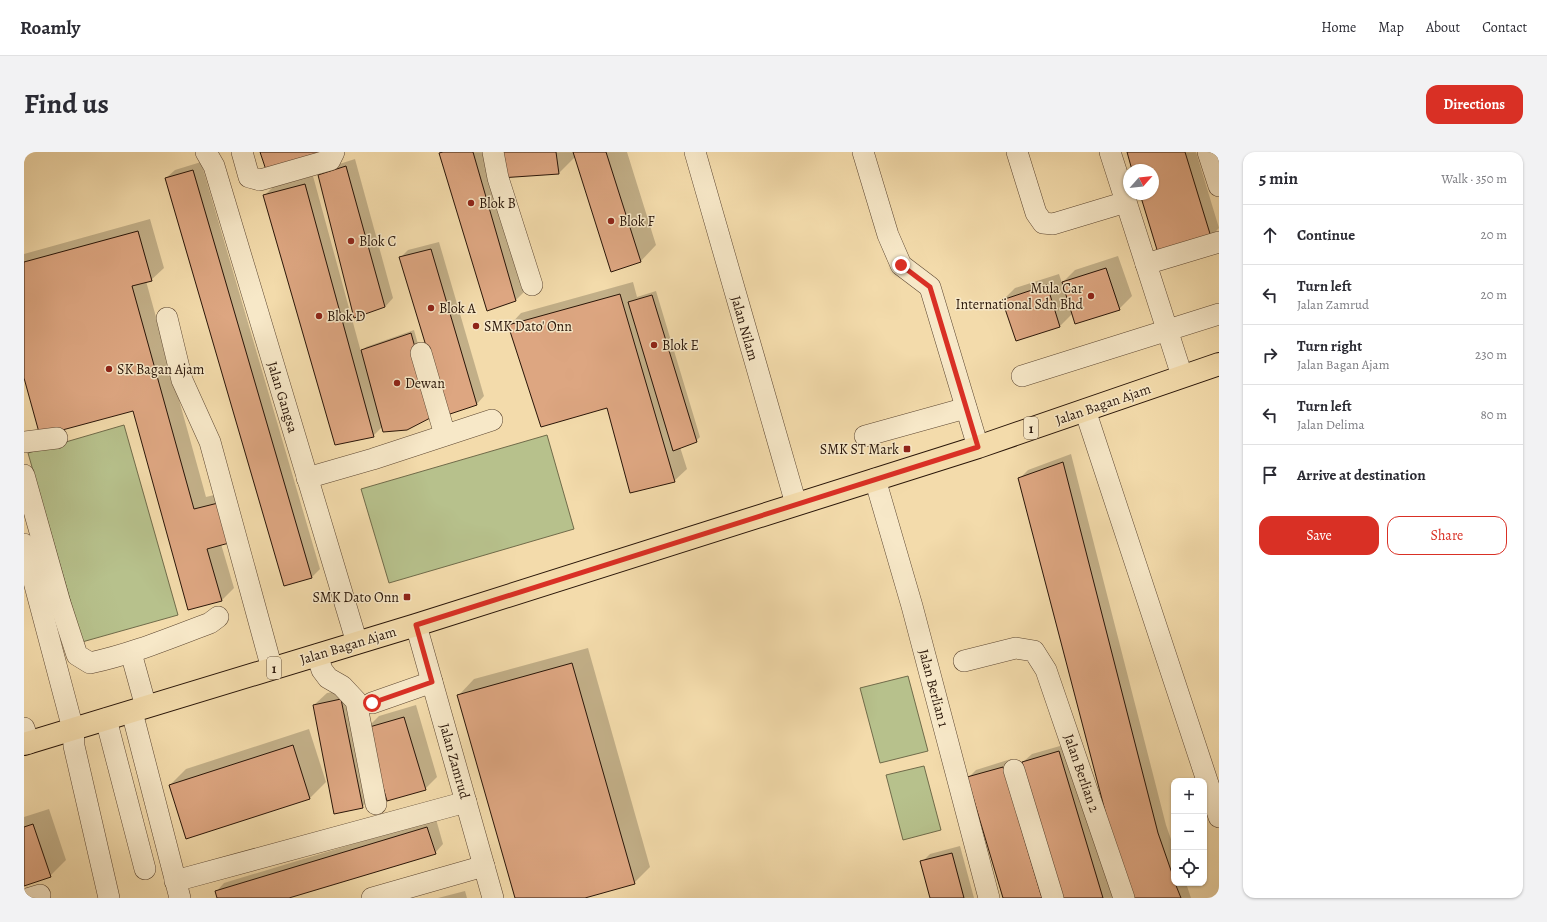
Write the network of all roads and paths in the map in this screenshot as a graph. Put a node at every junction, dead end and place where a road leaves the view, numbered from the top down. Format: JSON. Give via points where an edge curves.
{"nodes":[{"id":1,"x":206,"y":152,"type":"edge"},
{"id":2,"x":242,"y":152,"type":"edge"},
{"id":3,"x":334,"y":152,"type":"edge"},
{"id":4,"x":493,"y":152,"type":"edge"},
{"id":5,"x":695,"y":152,"type":"edge"},
{"id":6,"x":863,"y":152,"type":"edge"},
{"id":7,"x":1017,"y":152,"type":"edge"},
{"id":8,"x":1110,"y":152,"type":"edge"},
{"id":9,"x":1208,"y":152,"type":"edge"},
{"id":10,"x":1219,"y":186,"type":"edge"},
{"id":11,"x":1126,"y":202,"type":"junction"},
{"id":12,"x":1219,"y":242,"type":"edge"},
{"id":13,"x":1146,"y":264,"type":"junction"},
{"id":14,"x":532,"y":285,"type":"dead end"},
{"id":15,"x":1219,"y":314,"type":"edge"},
{"id":16,"x":167,"y":318,"type":"dead end"},
{"id":17,"x":1167,"y":331,"type":"junction"},
{"id":18,"x":421,"y":353,"type":"dead end"},
{"id":19,"x":1219,"y":364,"type":"edge"},
{"id":20,"x":1022,"y":376,"type":"dead end"},
{"id":21,"x":1182,"y":376,"type":"junction"},
{"id":22,"x":966,"y":408,"type":"junction"},
{"id":23,"x":1085,"y":410,"type":"junction"},
{"id":24,"x":492,"y":420,"type":"dead end"},
{"id":25,"x":445,"y":435,"type":"junction"},
{"id":26,"x":865,"y":436,"type":"dead end"},
{"id":27,"x":57,"y":438,"type":"dead end"},
{"id":28,"x":24,"y":442,"type":"edge"},
{"id":29,"x":978,"y":447,"type":"junction"},
{"id":30,"x":24,"y":475,"type":"edge"},
{"id":31,"x":307,"y":478,"type":"junction"},
{"id":32,"x":875,"y":479,"type":"junction"},
{"id":33,"x":796,"y":504,"type":"junction"},
{"id":34,"x":24,"y":544,"type":"edge"},
{"id":35,"x":218,"y":617,"type":"dead end"},
{"id":36,"x":416,"y":625,"type":"junction"},
{"id":37,"x":357,"y":643,"type":"junction"},
{"id":38,"x":131,"y":653,"type":"junction"},
{"id":39,"x":317,"y":655,"type":"junction"},
{"id":40,"x":964,"y":661,"type":"dead end"},
{"id":41,"x":272,"y":669,"type":"junction"},
{"id":42,"x":432,"y":682,"type":"junction"},
{"id":43,"x":372,"y":703,"type":"dead end"},
{"id":44,"x":139,"y":709,"type":"junction"},
{"id":45,"x":106,"y":719,"type":"junction"},
{"id":46,"x":73,"y":729,"type":"junction"},
{"id":47,"x":26,"y":738,"type":"edge"},
{"id":48,"x":1014,"y":770,"type":"dead end"},
{"id":49,"x":466,"y":802,"type":"junction"},
{"id":50,"x":376,"y":804,"type":"dead end"},
{"id":51,"x":1219,"y":817,"type":"edge"},
{"id":52,"x":484,"y":866,"type":"junction"},
{"id":53,"x":145,"y":869,"type":"dead end"},
{"id":54,"x":177,"y":889,"type":"edge"},
{"id":55,"x":381,"y":897,"type":"edge"},
{"id":56,"x":109,"y":898,"type":"edge"},
{"id":57,"x":493,"y":898,"type":"edge"},
{"id":58,"x":989,"y":898,"type":"edge"},
{"id":59,"x":1053,"y":898,"type":"edge"},
{"id":60,"x":1124,"y":898,"type":"edge"}],
"edges":[{"from":1,"to":31,"type":"street","name":"Jalan Gangsa","via":[[214,166]]},
{"from":2,"to":3,"type":"street","via":[[249,177],[260,180],[330,160]]},
{"from":4,"to":14,"type":"street","via":[[498,178]]},
{"from":5,"to":33,"type":"street","name":"Jalan Nilam"},
{"from":6,"to":22,"type":"street","via":[[888,235],[901,265],[930,287]]},
{"from":7,"to":11,"type":"street","via":[[1036,213],[1043,223],[1053,224]]},
{"from":8,"to":11,"type":"street"},
{"from":9,"to":10,"type":"street"},
{"from":11,"to":13,"type":"street"},
{"from":12,"to":13,"type":"street"},
{"from":13,"to":17,"type":"street"},
{"from":15,"to":17,"type":"street"},
{"from":16,"to":41,"type":"street","via":[[182,380],[210,442]]},
{"from":17,"to":20,"type":"street"},
{"from":17,"to":21,"type":"street"},
{"from":18,"to":25,"type":"street"},
{"from":19,"to":21,"type":"main road","name":"Jalan Bagan Ajam","number":"1"},
{"from":21,"to":23,"type":"main road","name":"Jalan Bagan Ajam","number":"1"},
{"from":22,"to":26,"type":"street"},
{"from":22,"to":29,"type":"street"},
{"from":23,"to":29,"type":"main road","name":"Jalan Bagan Ajam","number":"1"},
{"from":23,"to":51,"type":"street"},
{"from":24,"to":25,"type":"street"},
{"from":25,"to":31,"type":"street"},
{"from":27,"to":28,"type":"street"},
{"from":29,"to":32,"type":"main road","name":"Jalan Bagan Ajam","number":"1"},
{"from":30,"to":38,"type":"street","via":[[77,655],[90,663]]},
{"from":31,"to":37,"type":"street","name":"Jalan Gangsa"},
{"from":32,"to":33,"type":"main road","name":"Jalan Bagan Ajam","number":"1"},
{"from":32,"to":58,"type":"street","name":"Jalan Berlian 1","via":[[912,606]]},
{"from":33,"to":36,"type":"main road","name":"Jalan Bagan Ajam","number":"1"},
{"from":34,"to":46,"type":"street"},
{"from":35,"to":38,"type":"street","via":[[210,623]]},
{"from":36,"to":37,"type":"main road","name":"Jalan Bagan Ajam","number":"1"},
{"from":36,"to":42,"type":"street","name":"Jalan Zamrud"},
{"from":37,"to":39,"type":"main road","name":"Jalan Bagan Ajam","number":"1"},
{"from":38,"to":44,"type":"street"},
{"from":39,"to":41,"type":"main road","name":"Jalan Bagan Ajam","number":"1"},
{"from":39,"to":50,"type":"street","via":[[328,678],[342,686],[356,701]]},
{"from":40,"to":60,"type":"street","name":"Jalan Berlian 2","via":[[1016,648],[1034,651],[1046,670]]},
{"from":41,"to":44,"type":"main road","name":"Jalan Bagan Ajam","number":"1"},
{"from":42,"to":43,"type":"street"},
{"from":42,"to":49,"type":"street","name":"Jalan Zamrud"},
{"from":44,"to":45,"type":"main road","name":"Jalan Bagan Ajam","number":"1"},
{"from":44,"to":54,"type":"street"},
{"from":45,"to":46,"type":"main road","name":"Jalan Bagan Ajam","number":"1"},
{"from":45,"to":53,"type":"street"},
{"from":46,"to":47,"type":"main road","name":"Jalan Bagan Ajam","number":"1"},
{"from":46,"to":56,"type":"street","via":[[74,746]]},
{"from":48,"to":59,"type":"street"},
{"from":49,"to":52,"type":"street","name":"Jalan Zamrud"},
{"from":49,"to":54,"type":"street"},
{"from":52,"to":55,"type":"street"},
{"from":52,"to":57,"type":"street","name":"Jalan Zamrud"}]}
